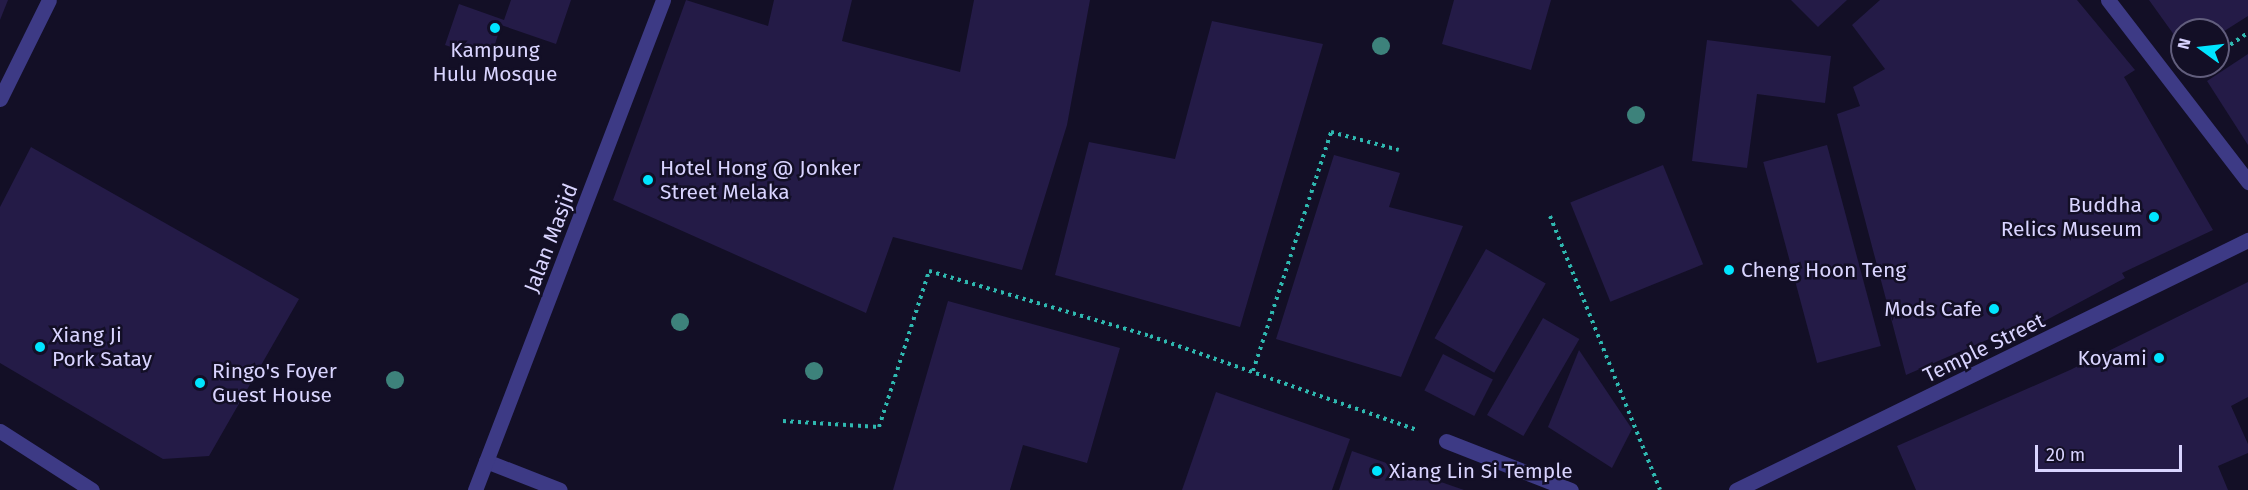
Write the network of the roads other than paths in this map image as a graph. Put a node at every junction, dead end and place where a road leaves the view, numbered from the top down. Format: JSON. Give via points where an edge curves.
{"nodes":[{"id":1,"x":49,"y":0,"type":"edge"},
{"id":2,"x":663,"y":0,"type":"edge"},
{"id":3,"x":2108,"y":0,"type":"edge"},
{"id":4,"x":0,"y":99,"type":"edge"},
{"id":5,"x":2248,"y":182,"type":"edge"},
{"id":6,"x":2248,"y":240,"type":"edge"},
{"id":7,"x":0,"y":431,"type":"edge"},
{"id":8,"x":1446,"y":441,"type":"road end"},
{"id":9,"x":486,"y":460,"type":"junction"},
{"id":10,"x":92,"y":490,"type":"edge"},
{"id":11,"x":475,"y":490,"type":"edge"},
{"id":12,"x":560,"y":490,"type":"edge"},
{"id":13,"x":1571,"y":490,"type":"edge"},
{"id":14,"x":1736,"y":490,"type":"edge"}],
"edges":[{"from":1,"to":4,"type":"street"},
{"from":2,"to":9,"type":"street","name":"Jalan Masjid"},
{"from":3,"to":5,"type":"street"},
{"from":6,"to":14,"type":"street","name":"Temple Street"},
{"from":7,"to":10,"type":"street"},
{"from":8,"to":13,"type":"street"},
{"from":9,"to":11,"type":"street","name":"Jalan Masjid"},
{"from":9,"to":12,"type":"street"}]}
